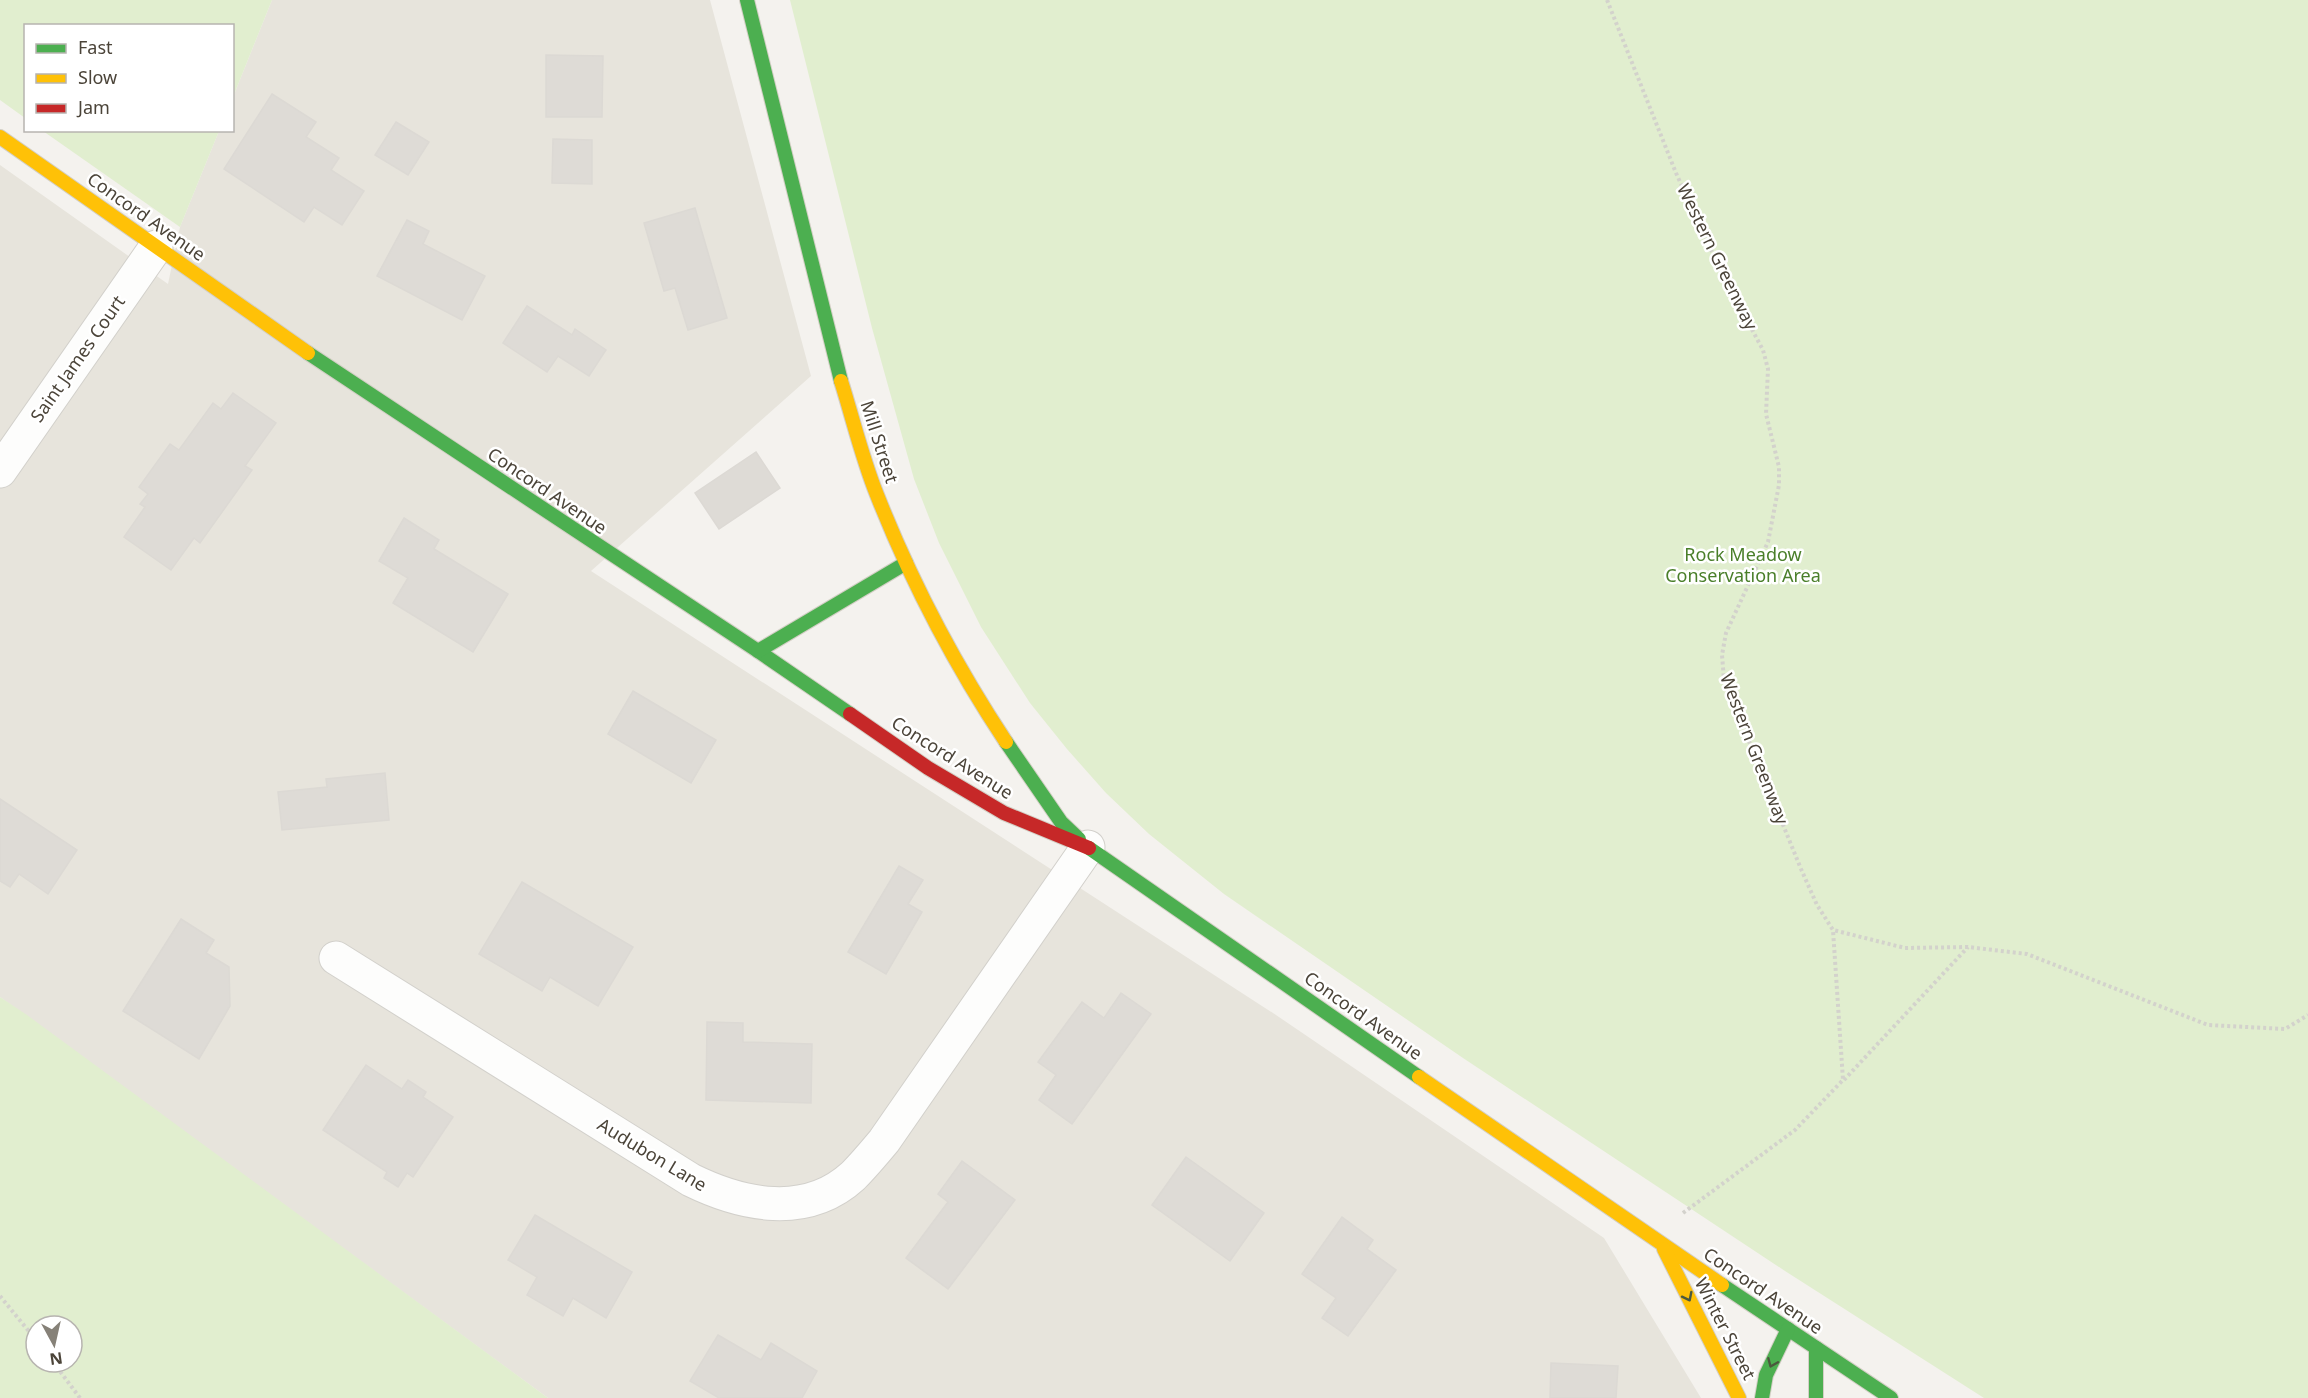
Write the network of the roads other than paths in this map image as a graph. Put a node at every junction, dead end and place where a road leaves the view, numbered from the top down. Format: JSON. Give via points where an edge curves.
{"nodes":[{"id":1,"x":747,"y":0,"type":"edge"},
{"id":2,"x":0,"y":137,"type":"edge"},
{"id":3,"x":156,"y":247,"type":"junction"},
{"id":4,"x":0,"y":471,"type":"edge"},
{"id":5,"x":906,"y":563,"type":"junction"},
{"id":6,"x":758,"y":651,"type":"junction"},
{"id":7,"x":1088,"y":847,"type":"junction"},
{"id":8,"x":336,"y":958,"type":"dead end"},
{"id":9,"x":1661,"y":1245,"type":"junction"},
{"id":10,"x":1788,"y":1329,"type":"junction"},
{"id":11,"x":1816,"y":1348,"type":"junction"},
{"id":12,"x":1739,"y":1398,"type":"edge"},
{"id":13,"x":1762,"y":1398,"type":"edge"},
{"id":14,"x":1816,"y":1398,"type":"edge"},
{"id":15,"x":1891,"y":1398,"type":"edge"}],
"edges":[{"from":1,"to":5,"type":"main road","name":"Mill Street","via":[[841,380],[873,484]]},
{"from":2,"to":3,"type":"main road","name":"Concord Avenue"},
{"from":3,"to":4,"type":"street","name":"Saint James Court"},
{"from":3,"to":6,"type":"main road","name":"Concord Avenue","via":[[325,365]]},
{"from":5,"to":6,"type":"main road"},
{"from":5,"to":7,"type":"main road","name":"Mill Street","via":[[957,662],[1014,756],[1061,822]]},
{"from":6,"to":7,"type":"main road","name":"Concord Avenue","via":[[970,794]]},
{"from":7,"to":8,"type":"street","name":"Audubon Lane","via":[[884,1141],[852,1177],[801,1202],[763,1204],[716,1192],[691,1180]]},
{"from":7,"to":9,"type":"main road","name":"Concord Avenue"},
{"from":9,"to":10,"type":"main road","name":"Concord Avenue"},
{"from":9,"to":12,"type":"main road","name":"Winter Street","one_way":true},
{"from":10,"to":11,"type":"main road","name":"Concord Avenue"},
{"from":10,"to":13,"type":"main road","one_way":true,"via":[[1766,1375]]},
{"from":11,"to":14,"type":"main road"},
{"from":11,"to":15,"type":"main road","name":"Concord Avenue"}]}
